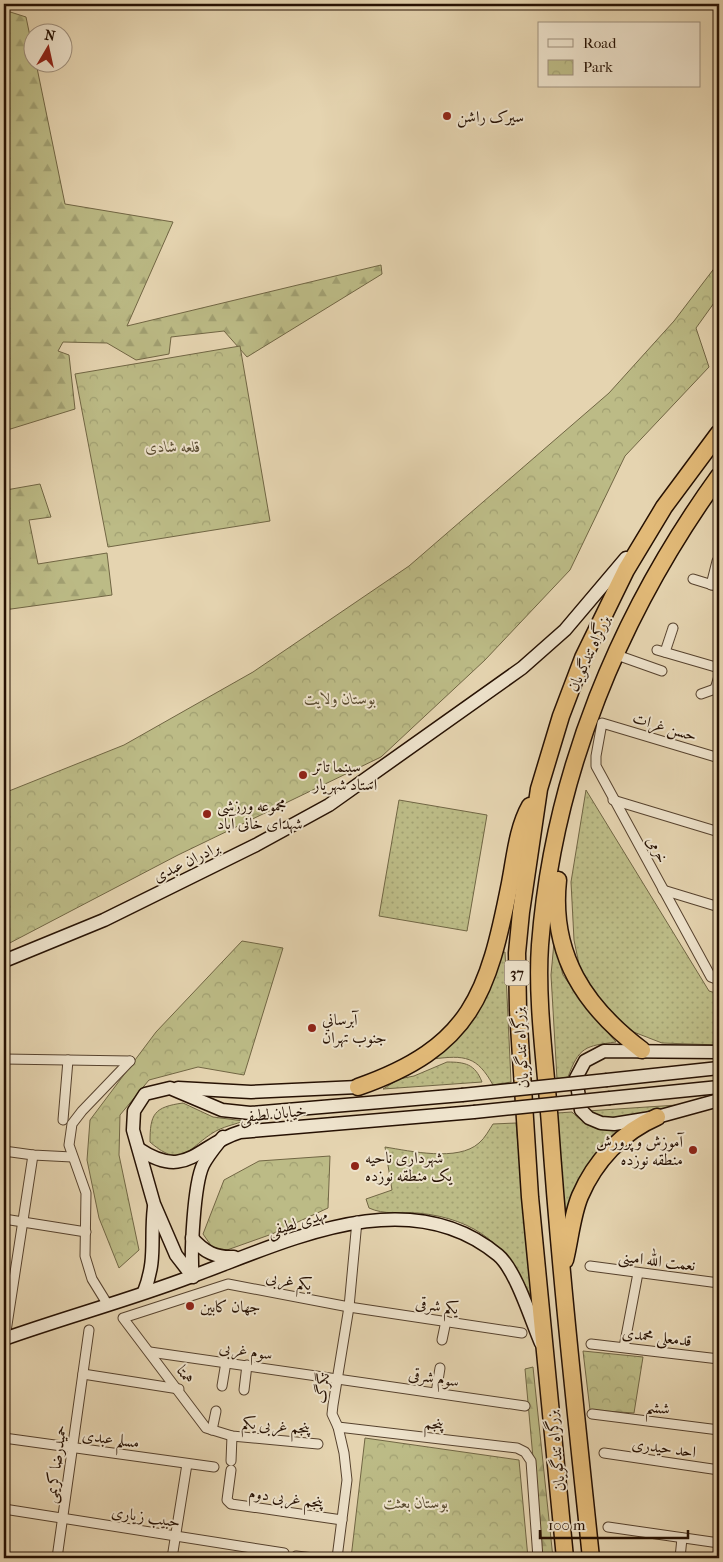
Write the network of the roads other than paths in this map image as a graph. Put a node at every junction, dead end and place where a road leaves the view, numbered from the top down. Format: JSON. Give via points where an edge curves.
{"nodes":[{"id":1,"x":719,"y":433,"type":"edge"},
{"id":2,"x":719,"y":476,"type":"edge"},
{"id":3,"x":664,"y":507,"type":"junction"},
{"id":4,"x":717,"y":561,"type":"dead end"},
{"id":5,"x":693,"y":579,"type":"dead end"},
{"id":6,"x":715,"y":586,"type":"edge"},
{"id":7,"x":673,"y":628,"type":"dead end"},
{"id":8,"x":614,"y":654,"type":"junction"},
{"id":9,"x":719,"y":668,"type":"edge"},
{"id":10,"x":662,"y":671,"type":"dead end"},
{"id":11,"x":719,"y":676,"type":"edge"},
{"id":12,"x":717,"y":690,"type":"edge"},
{"id":13,"x":700,"y":694,"type":"dead end"},
{"id":14,"x":602,"y":723,"type":"joint"},
{"id":15,"x":719,"y":758,"type":"edge"},
{"id":16,"x":571,"y":774,"type":"junction"},
{"id":17,"x":540,"y":789,"type":"junction"},
{"id":18,"x":613,"y":800,"type":"junction"},
{"id":19,"x":719,"y":832,"type":"edge"},
{"id":20,"x":663,"y":890,"type":"junction"},
{"id":21,"x":719,"y":907,"type":"edge"},
{"id":22,"x":4,"y":961,"type":"edge"},
{"id":23,"x":719,"y":980,"type":"edge"},
{"id":24,"x":642,"y":1050,"type":"junction"},
{"id":25,"x":719,"y":1052,"type":"edge"},
{"id":26,"x":4,"y":1060,"type":"edge"},
{"id":27,"x":68,"y":1060,"type":"junction"},
{"id":28,"x":719,"y":1068,"type":"edge"},
{"id":29,"x":358,"y":1087,"type":"joint"},
{"id":30,"x":719,"y":1087,"type":"edge"},
{"id":31,"x":170,"y":1088,"type":"junction"},
{"id":32,"x":719,"y":1100,"type":"edge"},
{"id":33,"x":657,"y":1117,"type":"junction"},
{"id":34,"x":64,"y":1120,"type":"dead end"},
{"id":35,"x":223,"y":1137,"type":"junction"},
{"id":36,"x":139,"y":1149,"type":"junction"},
{"id":37,"x":4,"y":1151,"type":"edge"},
{"id":38,"x":33,"y":1155,"type":"junction"},
{"id":39,"x":72,"y":1157,"type":"junction"},
{"id":40,"x":154,"y":1204,"type":"junction"},
{"id":41,"x":4,"y":1219,"type":"edge"},
{"id":42,"x":358,"y":1221,"type":"junction"},
{"id":43,"x":24,"y":1222,"type":"junction"},
{"id":44,"x":86,"y":1232,"type":"junction"},
{"id":45,"x":192,"y":1238,"type":"junction"},
{"id":46,"x":247,"y":1257,"type":"junction"},
{"id":47,"x":590,"y":1266,"type":"dead end"},
{"id":48,"x":562,"y":1272,"type":"junction"},
{"id":49,"x":638,"y":1273,"type":"junction"},
{"id":50,"x":192,"y":1277,"type":"junction"},
{"id":51,"x":719,"y":1283,"type":"edge"},
{"id":52,"x":144,"y":1292,"type":"junction"},
{"id":53,"x":198,"y":1293,"type":"junction"},
{"id":54,"x":8,"y":1294,"type":"edge"},
{"id":55,"x":108,"y":1305,"type":"junction"},
{"id":56,"x":349,"y":1307,"type":"junction"},
{"id":57,"x":446,"y":1321,"type":"junction"},
{"id":58,"x":89,"y":1330,"type":"dead end"},
{"id":59,"x":522,"y":1333,"type":"dead end"},
{"id":60,"x":4,"y":1338,"type":"edge"},
{"id":61,"x":442,"y":1340,"type":"dead end"},
{"id":62,"x":591,"y":1344,"type":"dead end"},
{"id":63,"x":624,"y":1347,"type":"junction"},
{"id":64,"x":150,"y":1352,"type":"junction"},
{"id":65,"x":544,"y":1352,"type":"junction"},
{"id":66,"x":719,"y":1359,"type":"edge"},
{"id":67,"x":226,"y":1362,"type":"junction"},
{"id":68,"x":247,"y":1365,"type":"junction"},
{"id":69,"x":440,"y":1368,"type":"dead end"},
{"id":70,"x":83,"y":1374,"type":"junction"},
{"id":71,"x":338,"y":1378,"type":"junction"},
{"id":72,"x":222,"y":1386,"type":"dead end"},
{"id":73,"x":179,"y":1389,"type":"junction"},
{"id":74,"x":244,"y":1390,"type":"dead end"},
{"id":75,"x":436,"y":1393,"type":"junction"},
{"id":76,"x":525,"y":1406,"type":"dead end"},
{"id":77,"x":216,"y":1411,"type":"dead end"},
{"id":78,"x":592,"y":1414,"type":"dead end"},
{"id":79,"x":338,"y":1427,"type":"junction"},
{"id":80,"x":212,"y":1430,"type":"junction"},
{"id":81,"x":719,"y":1430,"type":"edge"},
{"id":82,"x":232,"y":1436,"type":"junction"},
{"id":83,"x":4,"y":1438,"type":"edge"},
{"id":84,"x":318,"y":1444,"type":"dead end"},
{"id":85,"x":73,"y":1448,"type":"junction"},
{"id":86,"x":604,"y":1454,"type":"dead end"},
{"id":87,"x":187,"y":1464,"type":"junction"},
{"id":88,"x":214,"y":1467,"type":"dead end"},
{"id":89,"x":719,"y":1470,"type":"edge"},
{"id":90,"x":4,"y":1509,"type":"edge"},
{"id":91,"x":63,"y":1518,"type":"junction"},
{"id":92,"x":342,"y":1520,"type":"junction"},
{"id":93,"x":608,"y":1527,"type":"dead end"},
{"id":94,"x":176,"y":1536,"type":"junction"},
{"id":95,"x":682,"y":1538,"type":"junction"},
{"id":96,"x":719,"y":1543,"type":"edge"},
{"id":97,"x":284,"y":1553,"type":"dead end"},
{"id":98,"x":296,"y":1556,"type":"dead end"},
{"id":99,"x":58,"y":1558,"type":"edge"},
{"id":100,"x":172,"y":1558,"type":"edge"},
{"id":101,"x":314,"y":1558,"type":"edge"},
{"id":102,"x":337,"y":1558,"type":"edge"},
{"id":103,"x":538,"y":1558,"type":"edge"},
{"id":104,"x":566,"y":1558,"type":"edge"},
{"id":105,"x":591,"y":1558,"type":"edge"},
{"id":106,"x":680,"y":1558,"type":"edge"}],
"edges":[{"from":1,"to":3,"type":"highway","name":"بزرگراه تندگویان","number":"37"},
{"from":2,"to":8,"type":"highway","name":"بزرگراه تندگویان","number":"37","via":[[659,568]]},
{"from":3,"to":17,"type":"highway","name":"بزرگراه تندگویان","number":"37","via":[[626,570],[583,658],[561,716]]},
{"from":3,"to":22,"type":"main road","name":"برادران عبدی","via":[[617,570],[565,630],[522,668],[329,805],[104,920]]},
{"from":4,"to":6,"type":"street"},
{"from":5,"to":6,"type":"street"},
{"from":7,"to":9,"type":"street","via":[[661,651]]},
{"from":8,"to":10,"type":"street"},
{"from":8,"to":16,"type":"highway","name":"بزرگراه تندگویان","number":"37","via":[[578,747]]},
{"from":11,"to":12,"type":"street"},
{"from":12,"to":13,"type":"street"},
{"from":14,"to":15,"type":"street","name":"حسن غرات"},
{"from":14,"to":18,"type":"street","name":"خرمی","via":[[596,766]]},
{"from":16,"to":24,"type":"highway","via":[[557,886],[564,950],[572,972],[596,1010],[615,1030]]},
{"from":16,"to":48,"type":"highway","name":"بزرگراه تندگویان","number":"37","via":[[540,944]]},
{"from":17,"to":29,"type":"highway","via":[[520,833],[496,946],[475,1003],[459,1026],[438,1047],[392,1075]]},
{"from":17,"to":65,"type":"highway","name":"بزرگراه تندگویان","number":"37","via":[[518,930],[517,973],[530,1197]]},
{"from":18,"to":19,"type":"street"},
{"from":18,"to":20,"type":"street","name":"خرمی"},
{"from":20,"to":21,"type":"street"},
{"from":20,"to":23,"type":"street","name":"خرمی","via":[[711,977]]},
{"from":24,"to":25,"type":"main road"},
{"from":24,"to":33,"type":"main road","via":[[604,1051],[585,1061],[576,1078],[581,1110],[601,1123]]},
{"from":26,"to":27,"type":"street"},
{"from":27,"to":34,"type":"street"},
{"from":27,"to":39,"type":"street","via":[[130,1061],[72,1124],[69,1145]]},
{"from":28,"to":31,"type":"main road","name":"خیابان لطیفی","bridge":true,"via":[[462,1095],[243,1112],[217,1108]]},
{"from":29,"to":31,"type":"main road","via":[[251,1092]]},
{"from":30,"to":35,"type":"main road","name":"خیابان لطیفی","bridge":true,"via":[[265,1129]]},
{"from":31,"to":36,"type":"main road","via":[[145,1094],[138,1103],[133,1130]]},
{"from":32,"to":33,"type":"main road"},
{"from":33,"to":48,"type":"highway","via":[[628,1133],[602,1158],[580,1196]]},
{"from":35,"to":36,"type":"main road","name":"خیابان لطیفی","via":[[189,1160],[176,1163],[152,1157]]},
{"from":35,"to":45,"type":"main road","via":[[200,1175]]},
{"from":36,"to":40,"type":"main road"},
{"from":37,"to":38,"type":"street"},
{"from":38,"to":39,"type":"street"},
{"from":38,"to":43,"type":"street"},
{"from":39,"to":44,"type":"street","via":[[86,1192]]},
{"from":40,"to":50,"type":"main road","via":[[176,1255]]},
{"from":40,"to":52,"type":"main road","via":[[154,1252]]},
{"from":41,"to":43,"type":"street"},
{"from":42,"to":46,"type":"main road","name":"مهدی لطیفی"},
{"from":42,"to":56,"type":"street","name":"تگرگ"},
{"from":42,"to":65,"type":"main road","name":"مهدی لطیفی","via":[[415,1220],[446,1226],[476,1239],[500,1256],[513,1277]]},
{"from":43,"to":44,"type":"street"},
{"from":43,"to":54,"type":"street"},
{"from":44,"to":55,"type":"street","via":[[85,1256],[92,1279]]},
{"from":45,"to":46,"type":"main road","via":[[202,1249],[219,1258]]},
{"from":45,"to":50,"type":"main road"},
{"from":46,"to":50,"type":"main road","name":"مهدی لطیفی"},
{"from":47,"to":49,"type":"street","name":"نعمت الله امینی"},
{"from":48,"to":105,"type":"highway","name":"بزرگراه تندگویان","number":"37"},
{"from":49,"to":51,"type":"street","name":"نعمت الله امینی"},
{"from":49,"to":63,"type":"street"},
{"from":50,"to":52,"type":"main road","name":"مهدی لطیفی"},
{"from":50,"to":53,"type":"street"},
{"from":52,"to":55,"type":"main road","name":"مهدی لطیفی"},
{"from":53,"to":56,"type":"street","name":"یکم غربی","via":[[233,1284]]},
{"from":53,"to":64,"type":"street","name":"همتا","via":[[124,1318]]},
{"from":54,"to":60,"type":"street"},
{"from":55,"to":60,"type":"main road","name":"مهدی لطیفی"},
{"from":56,"to":57,"type":"street","name":"یکم شرقی"},
{"from":56,"to":71,"type":"street","name":"تگرگ"},
{"from":57,"to":59,"type":"street","name":"یکم شرقی"},
{"from":57,"to":61,"type":"street"},
{"from":58,"to":70,"type":"street","name":"حمیدرضا کریمی"},
{"from":62,"to":63,"type":"street","name":"قدمعلی محمدی"},
{"from":63,"to":66,"type":"street","name":"قدمعلی محمدی"},
{"from":64,"to":67,"type":"street","name":"سوم غربی"},
{"from":64,"to":73,"type":"street","name":"همتا"},
{"from":65,"to":104,"type":"highway","name":"بزرگراه تندگویان","number":"37"},
{"from":67,"to":68,"type":"street","name":"سوم غربی"},
{"from":67,"to":72,"type":"street"},
{"from":68,"to":71,"type":"street","name":"سوم غربی"},
{"from":68,"to":74,"type":"street"},
{"from":69,"to":75,"type":"street"},
{"from":70,"to":73,"type":"street"},
{"from":70,"to":85,"type":"street","name":"حمیدرضا کریمی"},
{"from":71,"to":75,"type":"street","name":"سوم شرقی"},
{"from":71,"to":79,"type":"street","name":"تگرگ","via":[[332,1414]]},
{"from":73,"to":80,"type":"street","name":"همتا","via":[[201,1423]]},
{"from":75,"to":76,"type":"street","name":"سوم شرقی"},
{"from":77,"to":80,"type":"street"},
{"from":78,"to":81,"type":"street","name":"ششم"},
{"from":79,"to":92,"type":"street","name":"تگرگ","via":[[347,1480]]},
{"from":79,"to":103,"type":"street","name":"پنجم","via":[[518,1448],[525,1452],[531,1461]]},
{"from":80,"to":82,"type":"street","name":"همتا"},
{"from":82,"to":84,"type":"street","name":"پنجم غربی یکم"},
{"from":82,"to":92,"type":"street","name":"پنجم غربی دوم","via":[[228,1500],[231,1504]]},
{"from":83,"to":85,"type":"street","name":"مسلم عبدی"},
{"from":85,"to":87,"type":"street","name":"مسلم عبدی"},
{"from":85,"to":91,"type":"street","name":"حمیدرضا کریمی"},
{"from":86,"to":89,"type":"street","name":"احد حیدری"},
{"from":87,"to":88,"type":"street","name":"مسلم عبدی"},
{"from":87,"to":94,"type":"street"},
{"from":90,"to":91,"type":"street","name":"حبیب زیاری"},
{"from":91,"to":94,"type":"street","name":"حبیب زیاری"},
{"from":91,"to":99,"type":"street","name":"حمیدرضا کریمی"},
{"from":92,"to":102,"type":"street","name":"تگرگ"},
{"from":93,"to":95,"type":"street"},
{"from":94,"to":97,"type":"street","name":"حبیب زیاری"},
{"from":94,"to":100,"type":"street"},
{"from":95,"to":96,"type":"street"},
{"from":95,"to":106,"type":"street"},
{"from":98,"to":101,"type":"street"}]}
